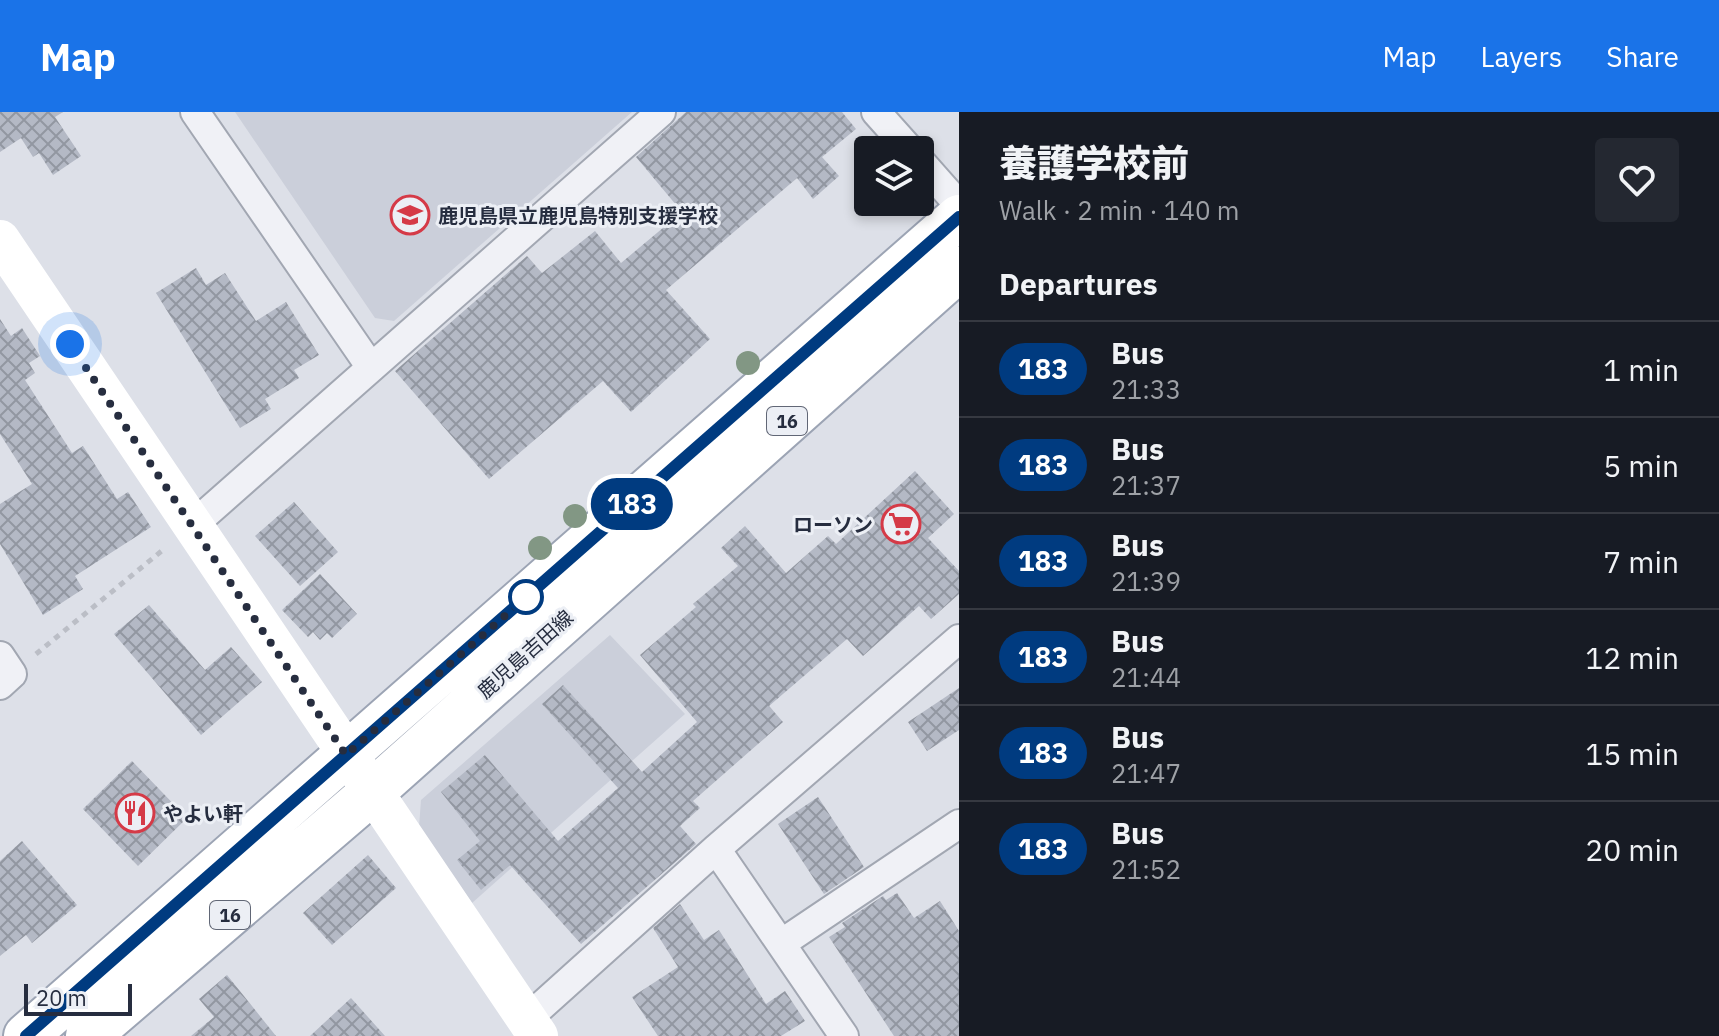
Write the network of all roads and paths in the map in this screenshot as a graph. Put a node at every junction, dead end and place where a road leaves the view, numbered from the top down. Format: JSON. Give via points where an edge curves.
{"nodes":[{"id":1,"x":195,"y":112,"type":"edge"},
{"id":2,"x":661,"y":112,"type":"edge"},
{"id":3,"x":876,"y":112,"type":"edge"},
{"id":4,"x":897,"y":136,"type":"edge"},
{"id":5,"x":934,"y":177,"type":"edge"},
{"id":6,"x":959,"y":205,"type":"edge"},
{"id":7,"x":959,"y":217,"type":"edge"},
{"id":8,"x":0,"y":240,"type":"edge"},
{"id":9,"x":959,"y":269,"type":"edge"},
{"id":10,"x":370,"y":366,"type":"junction"},
{"id":11,"x":193,"y":525,"type":"junction"},
{"id":12,"x":959,"y":639,"type":"edge"},
{"id":13,"x":4,"y":672,"type":"edge"},
{"id":14,"x":346,"y":755,"type":"junction"},
{"id":15,"x":371,"y":793,"type":"junction"},
{"id":16,"x":959,"y":824,"type":"edge"},
{"id":17,"x":716,"y":849,"type":"junction"},
{"id":18,"x":782,"y":943,"type":"junction"},
{"id":19,"x":532,"y":1028,"type":"edge"},
{"id":20,"x":26,"y":1036,"type":"edge"},
{"id":21,"x":88,"y":1036,"type":"edge"},
{"id":22,"x":844,"y":1036,"type":"edge"}],
"edges":[{"from":1,"to":10,"type":"street"},
{"from":2,"to":10,"type":"street"},
{"from":3,"to":4,"type":"street"},
{"from":5,"to":6,"type":"street"},
{"from":7,"to":14,"type":"main road","name":"鹿児島吉田線","number":"16"},
{"from":8,"to":11,"type":"street"},
{"from":9,"to":15,"type":"main road","name":"鹿児島吉田線","number":"16"},
{"from":10,"to":11,"type":"street"},
{"from":11,"to":13,"type":"path"},
{"from":11,"to":14,"type":"street"},
{"from":12,"to":17,"type":"street"},
{"from":14,"to":15,"type":"street"},
{"from":14,"to":20,"type":"main road","name":"鹿児島吉田線","number":"16"},
{"from":15,"to":19,"type":"street"},
{"from":15,"to":21,"type":"main road","name":"鹿児島吉田線","number":"16"},
{"from":16,"to":18,"type":"street"},
{"from":17,"to":18,"type":"street"},
{"from":17,"to":19,"type":"street"},
{"from":18,"to":22,"type":"street"}]}
